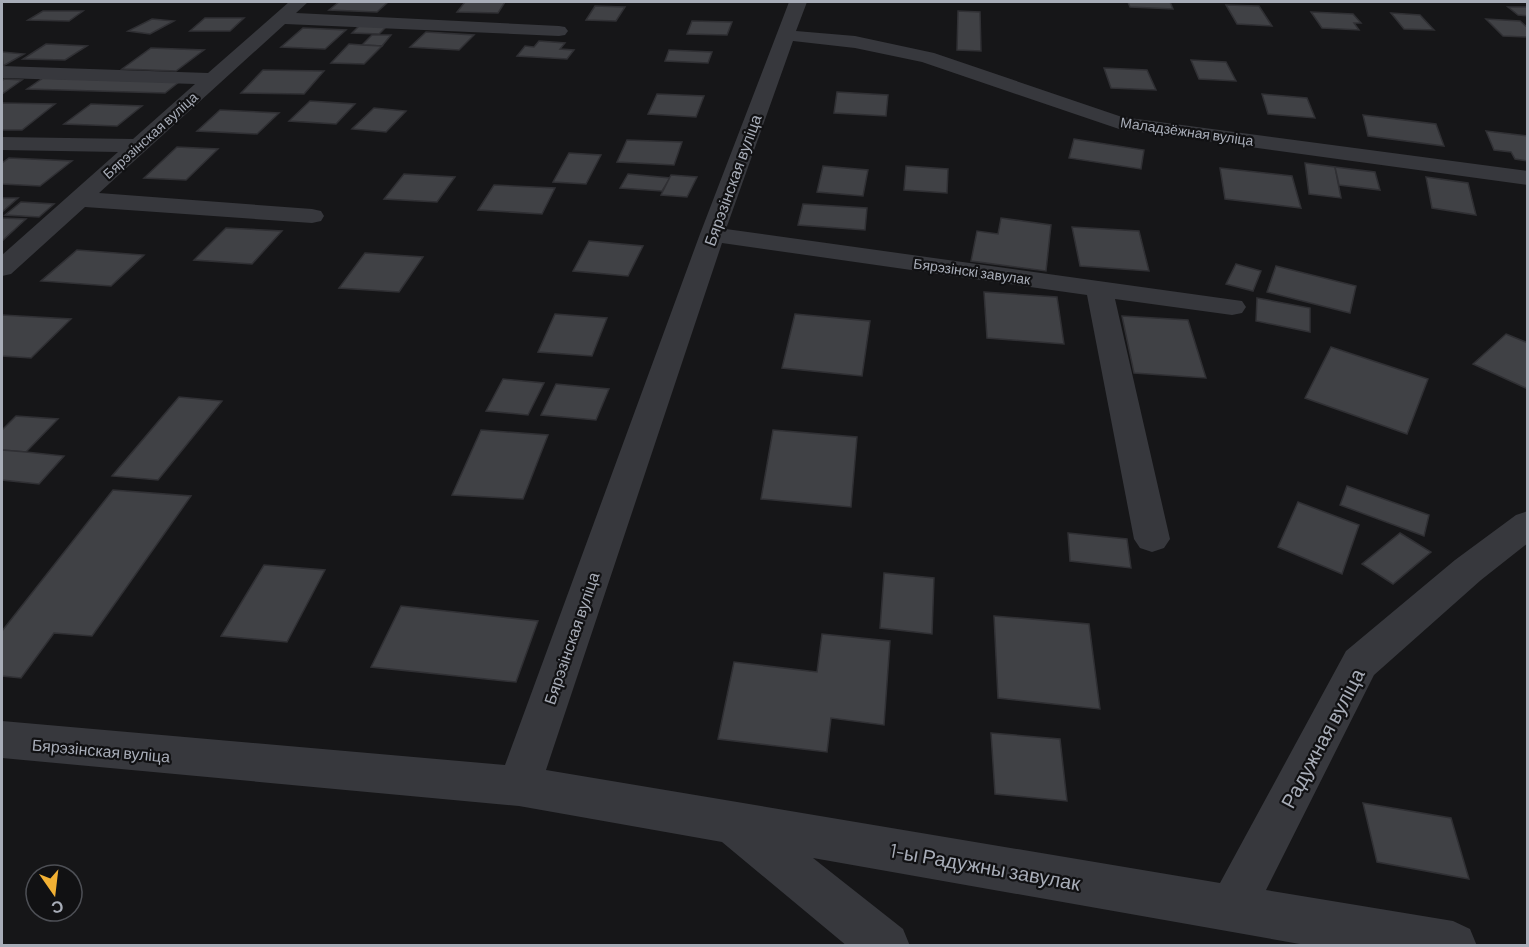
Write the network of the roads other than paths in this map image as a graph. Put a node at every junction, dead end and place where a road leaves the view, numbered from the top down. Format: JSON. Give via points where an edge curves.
{"nodes":[{"id":1,"x":299,"y":2,"type":"edge"},
{"id":2,"x":798,"y":2,"type":"edge"},
{"id":3,"x":280,"y":18,"type":"junction"},
{"id":4,"x":560,"y":31,"type":"dead end"},
{"id":5,"x":784,"y":35,"type":"junction"},
{"id":6,"x":2,"y":72,"type":"edge"},
{"id":7,"x":212,"y":79,"type":"junction"},
{"id":8,"x":2,"y":143,"type":"edge"},
{"id":9,"x":137,"y":146,"type":"junction"},
{"id":10,"x":1527,"y":178,"type":"edge"},
{"id":11,"x":79,"y":199,"type":"junction"},
{"id":12,"x":312,"y":216,"type":"dead end"},
{"id":13,"x":712,"y":234,"type":"junction"},
{"id":14,"x":2,"y":268,"type":"edge"},
{"id":15,"x":1099,"y":288,"type":"junction"},
{"id":16,"x":1232,"y":307,"type":"dead end"},
{"id":17,"x":1527,"y":524,"type":"edge"},
{"id":18,"x":1152,"y":539,"type":"dead end"},
{"id":19,"x":2,"y":740,"type":"edge"},
{"id":20,"x":519,"y":786,"type":"junction"},
{"id":21,"x":734,"y":824,"type":"junction"},
{"id":22,"x":1232,"y":908,"type":"junction"},
{"id":23,"x":886,"y":945,"type":"edge"},
{"id":24,"x":1452,"y":945,"type":"edge"}],
"edges":[{"from":1,"to":3,"type":"street","name":"Бярэзінская вуліца"},
{"from":2,"to":5,"type":"street","name":"Бярэзінская вуліца"},
{"from":3,"to":4,"type":"street"},
{"from":3,"to":7,"type":"street","name":"Бярэзінская вуліца"},
{"from":5,"to":10,"type":"street","name":"Маладзёжная вуліца","via":[[855,42],[927,57],[1119,123]]},
{"from":5,"to":13,"type":"street","name":"Бярэзінская вуліца"},
{"from":6,"to":7,"type":"street"},
{"from":7,"to":9,"type":"street","name":"Бярэзінская вуліца"},
{"from":8,"to":9,"type":"street"},
{"from":9,"to":11,"type":"street","name":"Бярэзінская вуліца"},
{"from":11,"to":12,"type":"street"},
{"from":11,"to":14,"type":"street","name":"Бярэзінская вуліца"},
{"from":13,"to":15,"type":"street","name":"Бярэзінскі завулак"},
{"from":13,"to":20,"type":"street","name":"Бярэзінская вуліца"},
{"from":15,"to":16,"type":"street","name":"Бярэзінскі завулак"},
{"from":15,"to":18,"type":"street"},
{"from":17,"to":22,"type":"street","name":"Радужная вуліца","via":[[1360,663]]},
{"from":19,"to":20,"type":"street","name":"Бярэзінская вуліца"},
{"from":20,"to":21,"type":"street","name":"1-ы Радужны завулак"},
{"from":21,"to":22,"type":"street","name":"1-ы Радужны завулак"},
{"from":21,"to":23,"type":"street"},
{"from":22,"to":24,"type":"street","name":"1-ы Радужны завулак"}]}
